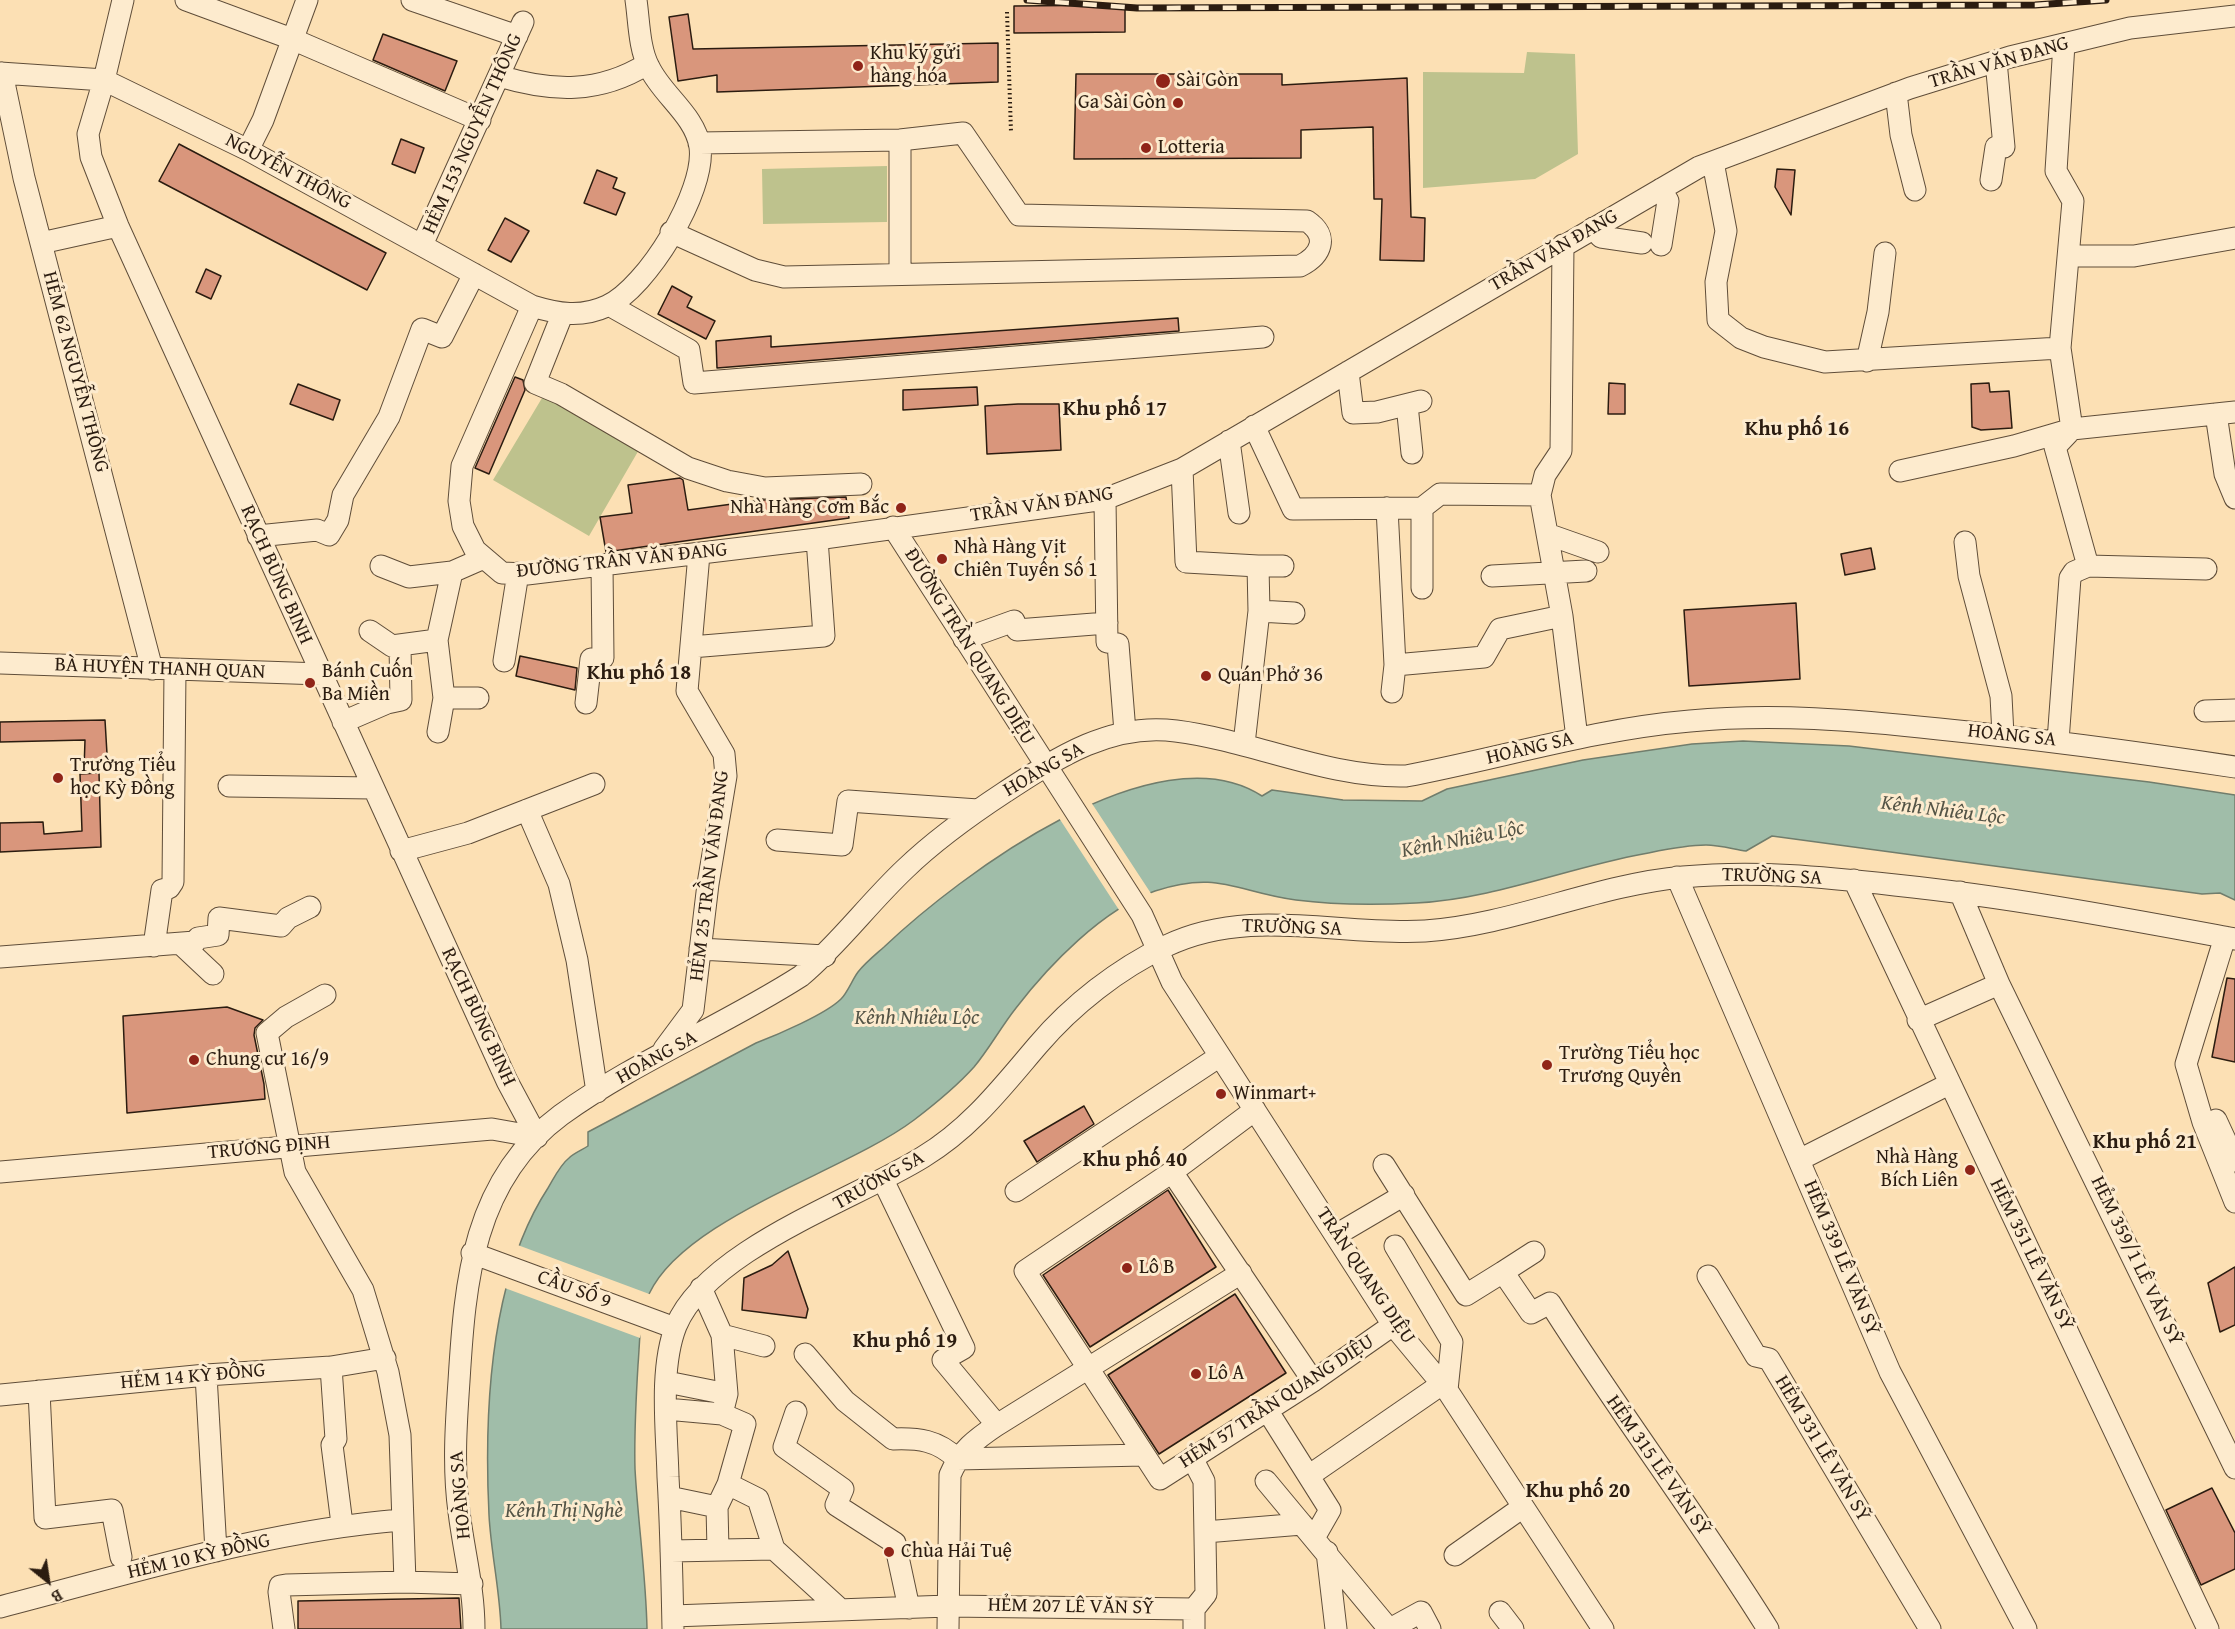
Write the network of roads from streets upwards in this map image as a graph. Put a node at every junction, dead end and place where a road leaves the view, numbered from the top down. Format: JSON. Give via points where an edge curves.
{"nodes":[{"id":1,"x":123,"y":0,"type":"edge"},
{"id":2,"x":186,"y":0,"type":"edge"},
{"id":3,"x":307,"y":0,"type":"edge"},
{"id":4,"x":412,"y":0,"type":"edge"},
{"id":5,"x":636,"y":0,"type":"edge"},
{"id":6,"x":2235,"y":16,"type":"edge"},
{"id":7,"x":292,"y":39,"type":"junction"},
{"id":8,"x":2064,"y":44,"type":"junction"},
{"id":9,"x":1996,"y":61,"type":"junction"},
{"id":10,"x":647,"y":64,"type":"junction"},
{"id":11,"x":1,"y":73,"type":"edge"},
{"id":12,"x":500,"y":76,"type":"junction"},
{"id":13,"x":104,"y":81,"type":"junction"},
{"id":14,"x":1896,"y":93,"type":"junction"},
{"id":15,"x":480,"y":120,"type":"junction"},
{"id":16,"x":900,"y":140,"type":"junction"},
{"id":17,"x":699,"y":143,"type":"junction"},
{"id":18,"x":248,"y":150,"type":"junction"},
{"id":19,"x":1713,"y":162,"type":"junction"},
{"id":20,"x":1991,"y":180,"type":"dead end"},
{"id":21,"x":1661,"y":189,"type":"junction"},
{"id":22,"x":1915,"y":190,"type":"dead end"},
{"id":23,"x":118,"y":226,"type":"junction"},
{"id":24,"x":1593,"y":228,"type":"junction"},
{"id":25,"x":671,"y":232,"type":"junction"},
{"id":26,"x":2235,"y":238,"type":"edge"},
{"id":27,"x":41,"y":243,"type":"junction"},
{"id":28,"x":1563,"y":245,"type":"junction"},
{"id":29,"x":422,"y":246,"type":"junction"},
{"id":30,"x":1885,"y":253,"type":"dead end"},
{"id":31,"x":2070,"y":256,"type":"junction"},
{"id":32,"x":474,"y":274,"type":"junction"},
{"id":33,"x":900,"y":274,"type":"junction"},
{"id":34,"x":609,"y":305,"type":"junction"},
{"id":35,"x":532,"y":306,"type":"junction"},
{"id":36,"x":562,"y":315,"type":"junction"},
{"id":37,"x":1263,"y":337,"type":"dead end"},
{"id":38,"x":2060,"y":348,"type":"junction"},
{"id":39,"x":1867,"y":360,"type":"junction"},
{"id":40,"x":1347,"y":372,"type":"junction"},
{"id":41,"x":2225,"y":413,"type":"edge"},
{"id":42,"x":1254,"y":426,"type":"junction"},
{"id":43,"x":2072,"y":429,"type":"junction"},
{"id":44,"x":1229,"y":441,"type":"junction"},
{"id":45,"x":1412,"y":453,"type":"dead end"},
{"id":46,"x":1182,"y":469,"type":"junction"},
{"id":47,"x":1900,"y":471,"type":"dead end"},
{"id":48,"x":861,"y":484,"type":"dead end"},
{"id":49,"x":1540,"y":495,"type":"junction"},
{"id":50,"x":2235,"y":498,"type":"edge"},
{"id":51,"x":1105,"y":499,"type":"junction"},
{"id":52,"x":1386,"y":508,"type":"junction"},
{"id":53,"x":1422,"y":508,"type":"junction"},
{"id":54,"x":1239,"y":513,"type":"dead end"},
{"id":55,"x":893,"y":527,"type":"junction"},
{"id":56,"x":1547,"y":534,"type":"junction"},
{"id":57,"x":258,"y":536,"type":"junction"},
{"id":58,"x":817,"y":539,"type":"junction"},
{"id":59,"x":1965,"y":542,"type":"dead end"},
{"id":60,"x":1598,"y":552,"type":"dead end"},
{"id":61,"x":699,"y":554,"type":"junction"},
{"id":62,"x":484,"y":558,"type":"junction"},
{"id":63,"x":602,"y":565,"type":"junction"},
{"id":64,"x":381,"y":566,"type":"dead end"},
{"id":65,"x":1258,"y":566,"type":"junction"},
{"id":66,"x":1283,"y":566,"type":"dead end"},
{"id":67,"x":2088,"y":566,"type":"junction"},
{"id":68,"x":2206,"y":569,"type":"dead end"},
{"id":69,"x":1586,"y":570,"type":"dead end"},
{"id":70,"x":453,"y":572,"type":"junction"},
{"id":71,"x":518,"y":573,"type":"junction"},
{"id":72,"x":1554,"y":573,"type":"junction"},
{"id":73,"x":1492,"y":576,"type":"dead end"},
{"id":74,"x":1422,"y":588,"type":"dead end"},
{"id":75,"x":1259,"y":611,"type":"junction"},
{"id":76,"x":1294,"y":613,"type":"dead end"},
{"id":77,"x":1562,"y":616,"type":"junction"},
{"id":78,"x":1107,"y":624,"type":"junction"},
{"id":79,"x":370,"y":631,"type":"dead end"},
{"id":80,"x":964,"y":639,"type":"junction"},
{"id":81,"x":437,"y":640,"type":"junction"},
{"id":82,"x":400,"y":646,"type":"junction"},
{"id":83,"x":691,"y":647,"type":"junction"},
{"id":84,"x":504,"y":661,"type":"dead end"},
{"id":85,"x":0,"y":663,"type":"edge"},
{"id":86,"x":1395,"y":665,"type":"junction"},
{"id":87,"x":152,"y":669,"type":"junction"},
{"id":88,"x":175,"y":669,"type":"junction"},
{"id":89,"x":321,"y":674,"type":"junction"},
{"id":90,"x":1392,"y":693,"type":"dead end"},
{"id":91,"x":444,"y":698,"type":"junction"},
{"id":92,"x":478,"y":698,"type":"dead end"},
{"id":93,"x":586,"y":704,"type":"dead end"},
{"id":94,"x":2235,"y":710,"type":"edge"},
{"id":95,"x":2205,"y":711,"type":"dead end"},
{"id":96,"x":343,"y":722,"type":"junction"},
{"id":97,"x":438,"y":732,"type":"dead end"},
{"id":98,"x":1125,"y":732,"type":"junction"},
{"id":99,"x":2003,"y":735,"type":"junction"},
{"id":100,"x":1577,"y":738,"type":"junction"},
{"id":101,"x":2058,"y":741,"type":"junction"},
{"id":102,"x":1244,"y":744,"type":"junction"},
{"id":103,"x":1045,"y":766,"type":"junction"},
{"id":104,"x":2235,"y":767,"type":"edge"},
{"id":105,"x":594,"y":784,"type":"dead end"},
{"id":106,"x":230,"y":786,"type":"dead end"},
{"id":107,"x":373,"y":788,"type":"junction"},
{"id":108,"x":527,"y":810,"type":"junction"},
{"id":109,"x":978,"y":810,"type":"junction"},
{"id":110,"x":777,"y":840,"type":"dead end"},
{"id":111,"x":401,"y":851,"type":"junction"},
{"id":112,"x":1677,"y":877,"type":"junction"},
{"id":113,"x":1854,"y":880,"type":"junction"},
{"id":114,"x":1960,"y":892,"type":"junction"},
{"id":115,"x":310,"y":907,"type":"dead end"},
{"id":116,"x":2230,"y":938,"type":"edge"},
{"id":117,"x":181,"y":944,"type":"junction"},
{"id":118,"x":153,"y":946,"type":"junction"},
{"id":119,"x":700,"y":949,"type":"junction"},
{"id":120,"x":1158,"y":950,"type":"junction"},
{"id":121,"x":825,"y":956,"type":"junction"},
{"id":122,"x":0,"y":957,"type":"edge"},
{"id":123,"x":213,"y":974,"type":"dead end"},
{"id":124,"x":1999,"y":984,"type":"junction"},
{"id":125,"x":325,"y":995,"type":"dead end"},
{"id":126,"x":1918,"y":1020,"type":"junction"},
{"id":127,"x":661,"y":1055,"type":"junction"},
{"id":128,"x":1220,"y":1056,"type":"junction"},
{"id":129,"x":1949,"y":1083,"type":"junction"},
{"id":130,"x":597,"y":1092,"type":"junction"},
{"id":131,"x":2194,"y":1095,"type":"junction"},
{"id":132,"x":1255,"y":1110,"type":"junction"},
{"id":133,"x":537,"y":1137,"type":"junction"},
{"id":134,"x":290,"y":1146,"type":"junction"},
{"id":135,"x":1799,"y":1160,"type":"junction"},
{"id":136,"x":2235,"y":1161,"type":"edge"},
{"id":137,"x":1384,"y":1166,"type":"dead end"},
{"id":138,"x":0,"y":1172,"type":"edge"},
{"id":139,"x":1173,"y":1172,"type":"junction"},
{"id":140,"x":883,"y":1180,"type":"junction"},
{"id":141,"x":1016,"y":1191,"type":"dead end"},
{"id":142,"x":1404,"y":1195,"type":"junction"},
{"id":143,"x":2235,"y":1202,"type":"edge"},
{"id":144,"x":1336,"y":1235,"type":"junction"},
{"id":145,"x":1395,"y":1246,"type":"dead end"},
{"id":146,"x":1534,"y":1252,"type":"dead end"},
{"id":147,"x":472,"y":1253,"type":"junction"},
{"id":148,"x":1503,"y":1272,"type":"junction"},
{"id":149,"x":1241,"y":1274,"type":"junction"},
{"id":150,"x":1708,"y":1276,"type":"dead end"},
{"id":151,"x":701,"y":1288,"type":"junction"},
{"id":152,"x":1393,"y":1325,"type":"junction"},
{"id":153,"x":675,"y":1328,"type":"junction"},
{"id":154,"x":722,"y":1335,"type":"junction"},
{"id":155,"x":764,"y":1346,"type":"dead end"},
{"id":156,"x":805,"y":1354,"type":"dead end"},
{"id":157,"x":385,"y":1358,"type":"junction"},
{"id":158,"x":331,"y":1366,"type":"junction"},
{"id":159,"x":1088,"y":1369,"type":"junction"},
{"id":160,"x":206,"y":1375,"type":"junction"},
{"id":161,"x":1313,"y":1381,"type":"junction"},
{"id":162,"x":667,"y":1382,"type":"junction"},
{"id":163,"x":1444,"y":1387,"type":"junction"},
{"id":164,"x":39,"y":1391,"type":"junction"},
{"id":165,"x":0,"y":1395,"type":"edge"},
{"id":166,"x":724,"y":1404,"type":"junction"},
{"id":167,"x":666,"y":1410,"type":"junction"},
{"id":168,"x":1268,"y":1410,"type":"junction"},
{"id":169,"x":796,"y":1412,"type":"dead end"},
{"id":170,"x":997,"y":1425,"type":"junction"},
{"id":171,"x":2227,"y":1430,"type":"edge"},
{"id":172,"x":1144,"y":1455,"type":"junction"},
{"id":173,"x":1192,"y":1458,"type":"junction"},
{"id":174,"x":957,"y":1459,"type":"junction"},
{"id":175,"x":2235,"y":1468,"type":"edge"},
{"id":176,"x":1310,"y":1475,"type":"junction"},
{"id":177,"x":1266,"y":1482,"type":"dead end"},
{"id":178,"x":729,"y":1484,"type":"junction"},
{"id":179,"x":669,"y":1497,"type":"junction"},
{"id":180,"x":717,"y":1507,"type":"junction"},
{"id":181,"x":1523,"y":1507,"type":"junction"},
{"id":182,"x":401,"y":1520,"type":"junction"},
{"id":183,"x":342,"y":1524,"type":"junction"},
{"id":184,"x":1205,"y":1532,"type":"junction"},
{"id":185,"x":1315,"y":1538,"type":"junction"},
{"id":186,"x":774,"y":1549,"type":"junction"},
{"id":187,"x":718,"y":1550,"type":"junction"},
{"id":188,"x":216,"y":1551,"type":"junction"},
{"id":189,"x":671,"y":1551,"type":"junction"},
{"id":190,"x":1455,"y":1555,"type":"dead end"},
{"id":191,"x":121,"y":1557,"type":"dead end"},
{"id":192,"x":405,"y":1582,"type":"junction"},
{"id":193,"x":472,"y":1584,"type":"junction"},
{"id":194,"x":0,"y":1606,"type":"edge"},
{"id":195,"x":948,"y":1606,"type":"junction"},
{"id":196,"x":909,"y":1608,"type":"junction"},
{"id":197,"x":841,"y":1610,"type":"junction"},
{"id":198,"x":1500,"y":1612,"type":"dead end"},
{"id":199,"x":1194,"y":1619,"type":"edge"},
{"id":200,"x":743,"y":1621,"type":"edge"},
{"id":201,"x":673,"y":1622,"type":"edge"},
{"id":202,"x":284,"y":1629,"type":"edge"},
{"id":203,"x":474,"y":1629,"type":"edge"},
{"id":204,"x":948,"y":1629,"type":"edge"},
{"id":205,"x":1336,"y":1629,"type":"edge"},
{"id":206,"x":1390,"y":1629,"type":"edge"},
{"id":207,"x":1430,"y":1629,"type":"edge"},
{"id":208,"x":1513,"y":1629,"type":"edge"},
{"id":209,"x":1603,"y":1629,"type":"edge"},
{"id":210,"x":1768,"y":1629,"type":"edge"},
{"id":211,"x":1930,"y":1629,"type":"edge"},
{"id":212,"x":2026,"y":1629,"type":"edge"},
{"id":213,"x":2208,"y":1629,"type":"edge"}],
"edges":[{"from":1,"to":13,"type":"street","name":"RẠCH BÙNG BINH"},
{"from":2,"to":7,"type":"street"},
{"from":3,"to":7,"type":"street"},
{"from":4,"to":12,"type":"street","name":"HẺM 153 NGUYỄN THÔNG","via":[[520,29]]},
{"from":5,"to":10,"type":"street"},
{"from":6,"to":8,"type":"street","name":"TRẦN VĂN ÐANG","via":[[2130,28]]},
{"from":7,"to":15,"type":"street"},
{"from":7,"to":18,"type":"street"},
{"from":8,"to":9,"type":"street","name":"TRẦN VĂN ÐANG"},
{"from":8,"to":31,"type":"street","via":[[2056,171],[2073,201]]},
{"from":9,"to":14,"type":"street","name":"TRẦN VĂN ÐANG"},
{"from":9,"to":20,"type":"street","via":[[2004,147],[1996,147]]},
{"from":10,"to":12,"type":"street","via":[[618,81],[590,87],[524,84]]},
{"from":10,"to":17,"type":"street","via":[[659,85],[687,117]]},
{"from":11,"to":13,"type":"street","name":"NGUYỄN THÔNG"},
{"from":11,"to":27,"type":"street","name":"HẺM 62 NGUYỄN THÔNG"},
{"from":12,"to":15,"type":"street","name":"HẺM 153 NGUYỄN THÔNG"},
{"from":13,"to":18,"type":"street","name":"NGUYỄN THÔNG"},
{"from":13,"to":23,"type":"street","name":"RẠCH BÙNG BINH","via":[[88,134],[91,157]]},
{"from":14,"to":19,"type":"street","name":"TRẦN VĂN ÐANG"},
{"from":14,"to":22,"type":"street","via":[[1901,135]]},
{"from":15,"to":29,"type":"street","name":"HẺM 153 NGUYỄN THÔNG"},
{"from":16,"to":17,"type":"street"},
{"from":16,"to":33,"type":"street"},
{"from":16,"to":33,"type":"street","via":[[963,133],[1019,215],[1306,221],[1317,228],[1322,240],[1312,261],[1300,266]]},
{"from":17,"to":25,"type":"street","via":[[699,174]]},
{"from":18,"to":29,"type":"street","name":"NGUYỄN THÔNG"},
{"from":19,"to":21,"type":"street","name":"TRẦN VĂN ÐANG"},
{"from":19,"to":39,"type":"street","via":[[1726,231],[1716,282],[1718,320],[1741,338],[1764,347],[1825,362]]},
{"from":21,"to":24,"type":"street","name":"TRẦN VĂN ÐANG"},
{"from":21,"to":24,"type":"street","via":[[1668,201],[1652,244],[1601,237]]},
{"from":23,"to":27,"type":"street"},
{"from":23,"to":57,"type":"street","name":"RẠCH BÙNG BINH"},
{"from":24,"to":28,"type":"street","name":"TRẦN VĂN ÐANG"},
{"from":25,"to":33,"type":"street","via":[[755,270],[784,277]]},
{"from":25,"to":34,"type":"street","via":[[645,275]]},
{"from":26,"to":31,"type":"street","via":[[2134,256]]},
{"from":27,"to":87,"type":"street","name":"HẺM 62 NGUYỄN THÔNG"},
{"from":28,"to":40,"type":"street","name":"TRẦN VĂN ÐANG"},
{"from":28,"to":49,"type":"street","via":[[1562,451],[1545,476]]},
{"from":29,"to":32,"type":"street","name":"NGUYỄN THÔNG"},
{"from":30,"to":39,"type":"street"},
{"from":31,"to":38,"type":"street"},
{"from":32,"to":35,"type":"street","name":"NGUYỄN THÔNG"},
{"from":32,"to":57,"type":"street","via":[[442,337],[422,328],[389,417],[343,495],[338,520],[329,535],[316,530]]},
{"from":34,"to":36,"type":"street"},
{"from":34,"to":37,"type":"street","via":[[689,350],[694,383]]},
{"from":35,"to":36,"type":"street","name":"NGUYỄN THÔNG"},
{"from":35,"to":62,"type":"street","name":"ĐƯỜNG TRẦN VĂN ĐANG","via":[[462,466],[459,501],[464,526],[475,550]]},
{"from":36,"to":48,"type":"street","via":[[535,383],[561,394],[688,468],[727,481],[765,488]]},
{"from":38,"to":39,"type":"street"},
{"from":38,"to":43,"type":"street"},
{"from":40,"to":42,"type":"street","name":"TRẦN VĂN ÐANG"},
{"from":40,"to":45,"type":"street","via":[[1353,413],[1414,403]]},
{"from":41,"to":43,"type":"street"},
{"from":41,"to":50,"type":"street","via":[[2225,474]]},
{"from":42,"to":44,"type":"street","name":"TRẦN VĂN ÐANG"},
{"from":42,"to":52,"type":"street","via":[[1293,509]]},
{"from":43,"to":47,"type":"street"},
{"from":43,"to":67,"type":"street","via":[[2055,447]]},
{"from":44,"to":46,"type":"street","name":"TRẦN VĂN ÐANG"},
{"from":44,"to":54,"type":"street"},
{"from":46,"to":51,"type":"street","name":"TRẦN VĂN ÐANG"},
{"from":46,"to":65,"type":"street","via":[[1186,562]]},
{"from":49,"to":53,"type":"street","via":[[1440,494]]},
{"from":49,"to":56,"type":"street"},
{"from":51,"to":55,"type":"street","name":"TRẦN VĂN ÐANG"},
{"from":51,"to":78,"type":"street"},
{"from":52,"to":53,"type":"street"},
{"from":52,"to":86,"type":"street"},
{"from":53,"to":74,"type":"street"},
{"from":55,"to":58,"type":"street","name":"ĐƯỜNG TRẦN VĂN ĐANG"},
{"from":55,"to":80,"type":"street","name":"ĐƯỜNG TRẦN QUANG DIỆU"},
{"from":56,"to":60,"type":"street"},
{"from":56,"to":72,"type":"street"},
{"from":57,"to":89,"type":"street","name":"RẠCH BÙNG BINH"},
{"from":58,"to":61,"type":"street","name":"ĐƯỜNG TRẦN VĂN ĐANG"},
{"from":58,"to":83,"type":"street","via":[[824,636]]},
{"from":59,"to":99,"type":"street","via":[[1969,576],[2001,696]]},
{"from":61,"to":63,"type":"street","name":"ĐƯỜNG TRẦN VĂN ĐANG"},
{"from":61,"to":83,"type":"street","name":"HẺM 25 TRẦN VĂN ĐANG"},
{"from":62,"to":70,"type":"street"},
{"from":62,"to":71,"type":"street","name":"ĐƯỜNG TRẦN VĂN ĐANG","via":[[502,573]]},
{"from":63,"to":71,"type":"street","name":"ĐƯỜNG TRẦN VĂN ĐANG"},
{"from":63,"to":93,"type":"street","via":[[603,658],[591,659]]},
{"from":64,"to":70,"type":"street","via":[[409,577]]},
{"from":65,"to":66,"type":"street"},
{"from":65,"to":75,"type":"street"},
{"from":67,"to":68,"type":"street"},
{"from":67,"to":101,"type":"street","via":[[2070,578]]},
{"from":69,"to":72,"type":"street"},
{"from":70,"to":81,"type":"street"},
{"from":71,"to":84,"type":"street"},
{"from":72,"to":73,"type":"street"},
{"from":72,"to":77,"type":"street"},
{"from":75,"to":76,"type":"street"},
{"from":75,"to":102,"type":"street"},
{"from":77,"to":86,"type":"street","via":[[1500,629],[1484,657]]},
{"from":77,"to":100,"type":"street"},
{"from":78,"to":80,"type":"street","via":[[1017,630],[1014,621]]},
{"from":78,"to":98,"type":"street","via":[[1107,642],[1118,644]]},
{"from":79,"to":82,"type":"street","via":[[392,646]]},
{"from":80,"to":103,"type":"street","name":"ĐƯỜNG TRẦN QUANG DIỆU"},
{"from":81,"to":82,"type":"street"},
{"from":81,"to":91,"type":"street"},
{"from":82,"to":96,"type":"street","via":[[401,700]]},
{"from":83,"to":119,"type":"street","name":"HẺM 25 TRẦN VĂN ĐANG","via":[[687,691],[724,753],[726,776]]},
{"from":85,"to":87,"type":"street","name":"BÀ HUYỆN THANH QUAN"},
{"from":86,"to":90,"type":"street"},
{"from":87,"to":88,"type":"street","name":"BÀ HUYỆN THANH QUAN"},
{"from":88,"to":89,"type":"street","name":"BÀ HUYỆN THANH QUAN"},
{"from":88,"to":118,"type":"street","via":[[173,882],[162,890]]},
{"from":89,"to":96,"type":"street","name":"RẠCH BÙNG BINH"},
{"from":91,"to":92,"type":"street"},
{"from":91,"to":97,"type":"street"},
{"from":94,"to":95,"type":"street"},
{"from":96,"to":107,"type":"street","name":"RẠCH BÙNG BINH"},
{"from":98,"to":102,"type":"street","name":"HOÀNG SA","via":[[1173,730]]},
{"from":98,"to":103,"type":"street","name":"HOÀNG SA","via":[[1070,751]]},
{"from":99,"to":100,"type":"street","name":"HOÀNG SA","via":[[1850,720],[1784,718],[1691,721]]},
{"from":99,"to":101,"type":"street","name":"HOÀNG SA"},
{"from":100,"to":102,"type":"street","name":"HOÀNG SA","via":[[1406,776],[1346,772]]},
{"from":101,"to":104,"type":"street","name":"HOÀNG SA"},
{"from":103,"to":109,"type":"street","name":"HOÀNG SA"},
{"from":103,"to":120,"type":"street","name":"TRẦN QUANG DIỆU","via":[[1142,915]]},
{"from":105,"to":108,"type":"street"},
{"from":106,"to":107,"type":"street"},
{"from":107,"to":111,"type":"street","name":"RẠCH BÙNG BINH"},
{"from":108,"to":111,"type":"street","via":[[468,833]]},
{"from":108,"to":130,"type":"street","via":[[562,895],[577,960]]},
{"from":109,"to":110,"type":"street","via":[[848,801],[842,845]]},
{"from":109,"to":121,"type":"street","name":"HOÀNG SA","via":[[905,869]]},
{"from":111,"to":133,"type":"street","name":"RẠCH BÙNG BINH","via":[[507,1081]]},
{"from":112,"to":113,"type":"street","name":"TRƯỜNG SA","via":[[1744,873]]},
{"from":112,"to":120,"type":"street","name":"TRƯỜNG SA","via":[[1443,929],[1395,932],[1270,923],[1238,925],[1180,939]]},
{"from":112,"to":135,"type":"street","name":"HẺM 339 LÊ VĂN SỸ"},
{"from":113,"to":114,"type":"street","name":"TRƯỜNG SA"},
{"from":113,"to":126,"type":"street","name":"HẺM 351 LÊ VĂN SỸ"},
{"from":114,"to":116,"type":"street","name":"TRƯỜNG SA","via":[[2055,905]]},
{"from":114,"to":124,"type":"street","name":"HẺM 359/1 LÊ VĂN SỸ"},
{"from":115,"to":117,"type":"street","via":[[281,926],[219,918],[218,935]]},
{"from":116,"to":131,"type":"street","via":[[2186,1064]]},
{"from":117,"to":118,"type":"street"},
{"from":117,"to":123,"type":"street"},
{"from":118,"to":122,"type":"street"},
{"from":119,"to":121,"type":"street"},
{"from":119,"to":127,"type":"street","name":"HẺM 25 TRẦN VĂN ĐANG","via":[[693,1010]]},
{"from":120,"to":128,"type":"street","name":"TRẦN QUANG DIỆU","via":[[1172,982]]},
{"from":120,"to":140,"type":"street","name":"TRƯỜNG SA","via":[[1109,981],[1062,1019],[980,1113],[952,1138]]},
{"from":121,"to":127,"type":"street","name":"HOÀNG SA","via":[[771,995]]},
{"from":124,"to":126,"type":"street"},
{"from":124,"to":171,"type":"street","name":"HẺM 359/1 LÊ VĂN SỸ"},
{"from":125,"to":134,"type":"street","via":[[267,1033]]},
{"from":126,"to":129,"type":"street","name":"HẺM 351 LÊ VĂN SỸ"},
{"from":127,"to":130,"type":"street","name":"HOÀNG SA"},
{"from":128,"to":132,"type":"street","name":"TRẦN QUANG DIỆU"},
{"from":128,"to":141,"type":"street"},
{"from":129,"to":135,"type":"street"},
{"from":129,"to":213,"type":"street","name":"HẺM 351 LÊ VĂN SỸ"},
{"from":130,"to":133,"type":"street","name":"HOÀNG SA"},
{"from":131,"to":136,"type":"street","via":[[2218,1122]]},
{"from":131,"to":143,"type":"street"},
{"from":132,"to":139,"type":"street"},
{"from":132,"to":144,"type":"street","name":"TRẦN QUANG DIỆU"},
{"from":133,"to":134,"type":"street","name":"TRƯƠNG ĐỊNH","via":[[492,1129]]},
{"from":133,"to":147,"type":"street","name":"HOÀNG SA","via":[[501,1185]]},
{"from":134,"to":138,"type":"street","name":"TRƯƠNG ĐỊNH"},
{"from":134,"to":157,"type":"street","via":[[295,1172],[363,1290]]},
{"from":135,"to":212,"type":"street","name":"HẺM 339 LÊ VĂN SỸ","via":[[1890,1372]]},
{"from":137,"to":142,"type":"street"},
{"from":139,"to":149,"type":"street"},
{"from":139,"to":159,"type":"street","via":[[1024,1270]]},
{"from":140,"to":151,"type":"street","name":"TRƯỜNG SA","via":[[744,1254]]},
{"from":140,"to":170,"type":"street","via":[[964,1348],[943,1360]]},
{"from":142,"to":144,"type":"street"},
{"from":142,"to":148,"type":"street","via":[[1466,1295]]},
{"from":144,"to":152,"type":"street","name":"TRẦN QUANG DIỆU"},
{"from":145,"to":163,"type":"street","via":[[1452,1342]]},
{"from":146,"to":148,"type":"street"},
{"from":147,"to":153,"type":"street","name":"CẦU SỐ 9"},
{"from":147,"to":193,"type":"street","name":"HOÀNG SA","via":[[463,1309],[456,1442],[459,1512]]},
{"from":148,"to":210,"type":"street","name":"HẺM 315 LÊ VĂN SỸ","via":[[1531,1313],[1550,1303]]},
{"from":149,"to":159,"type":"street"},
{"from":149,"to":161,"type":"street"},
{"from":150,"to":211,"type":"street","name":"HẺM 331 LÊ VĂN SỸ","via":[[1756,1356],[1769,1359]]},
{"from":151,"to":153,"type":"street","name":"TRƯỜNG SA"},
{"from":151,"to":154,"type":"street"},
{"from":152,"to":161,"type":"street","name":"HẺM 57 TRẦN QUANG DIỆU"},
{"from":152,"to":163,"type":"street","name":"TRẦN QUANG DIỆU"},
{"from":153,"to":162,"type":"street","name":"TRƯỜNG SA"},
{"from":154,"to":155,"type":"street"},
{"from":154,"to":166,"type":"street"},
{"from":156,"to":174,"type":"street","via":[[845,1401],[893,1438],[918,1438],[945,1447]]},
{"from":157,"to":158,"type":"street","name":"HẺM 14 KỲ ÐỒNG"},
{"from":157,"to":182,"type":"street","via":[[400,1435]]},
{"from":158,"to":160,"type":"street","name":"HẺM 14 KỲ ÐỒNG"},
{"from":158,"to":183,"type":"street","via":[[336,1439],[332,1445]]},
{"from":159,"to":170,"type":"street"},
{"from":159,"to":172,"type":"street"},
{"from":160,"to":164,"type":"street","name":"HẺM 14 KỲ ÐỒNG"},
{"from":160,"to":188,"type":"street"},
{"from":161,"to":168,"type":"street","name":"HẺM 57 TRẦN QUANG DIỆU"},
{"from":162,"to":166,"type":"street"},
{"from":162,"to":167,"type":"street","name":"TRƯỜNG SA"},
{"from":163,"to":176,"type":"street"},
{"from":163,"to":181,"type":"street","name":"TRẦN QUANG DIỆU"},
{"from":164,"to":165,"type":"street","name":"HẺM 14 KỲ ÐỒNG"},
{"from":164,"to":191,"type":"street","via":[[45,1518],[112,1510]]},
{"from":166,"to":167,"type":"street"},
{"from":166,"to":178,"type":"street","via":[[745,1424]]},
{"from":167,"to":179,"type":"street","name":"TRƯỜNG SA"},
{"from":168,"to":173,"type":"street","name":"HẺM 57 TRẦN QUANG DIỆU"},
{"from":168,"to":176,"type":"street"},
{"from":169,"to":196,"type":"street","via":[[784,1447],[843,1489],[836,1505],[895,1543]]},
{"from":170,"to":174,"type":"street","via":[[972,1442]]},
{"from":171,"to":175,"type":"street","name":"HẺM 359/1 LÊ VĂN SỸ"},
{"from":172,"to":173,"type":"street","name":"HẺM 57 TRẦN QUANG DIỆU","via":[[1160,1479]]},
{"from":172,"to":174,"type":"street"},
{"from":173,"to":184,"type":"street","via":[[1204,1481]]},
{"from":174,"to":195,"type":"street","via":[[950,1475]]},
{"from":176,"to":185,"type":"street","via":[[1330,1510]]},
{"from":177,"to":185,"type":"street"},
{"from":178,"to":180,"type":"street"},
{"from":178,"to":186,"type":"street","via":[[758,1498]]},
{"from":179,"to":180,"type":"street"},
{"from":179,"to":189,"type":"street","name":"TRƯỜNG SA"},
{"from":180,"to":187,"type":"street"},
{"from":181,"to":190,"type":"street"},
{"from":181,"to":209,"type":"street","name":"TRẦN QUANG DIỆU"},
{"from":182,"to":183,"type":"street","name":"HẺM 10 KỲ ÐỒNG"},
{"from":182,"to":192,"type":"street"},
{"from":183,"to":188,"type":"street","name":"HẺM 10 KỲ ÐỒNG"},
{"from":184,"to":185,"type":"street"},
{"from":184,"to":199,"type":"street","via":[[1206,1594]]},
{"from":185,"to":205,"type":"street"},
{"from":185,"to":206,"type":"street"},
{"from":186,"to":187,"type":"street"},
{"from":186,"to":197,"type":"street"},
{"from":187,"to":189,"type":"street"},
{"from":188,"to":194,"type":"street","name":"HẺM 10 KỲ ÐỒNG"},
{"from":189,"to":201,"type":"street","name":"TRƯỜNG SA"},
{"from":192,"to":193,"type":"street"},
{"from":192,"to":202,"type":"street","via":[[280,1586]]},
{"from":193,"to":203,"type":"street","name":"HOÀNG SA"},
{"from":195,"to":196,"type":"street","name":"HẺM 207 LÊ VĂN SỸ"},
{"from":195,"to":199,"type":"street","name":"HẺM 207 LÊ VĂN SỸ"},
{"from":195,"to":204,"type":"street"},
{"from":196,"to":197,"type":"street","name":"HẺM 207 LÊ VĂN SỸ"},
{"from":197,"to":200,"type":"street","name":"HẺM 207 LÊ VĂN SỸ"},
{"from":198,"to":208,"type":"street"},
{"from":200,"to":201,"type":"street","name":"HẺM 207 LÊ VĂN SỸ"},
{"from":206,"to":207,"type":"street","via":[[1421,1612]]}]}
